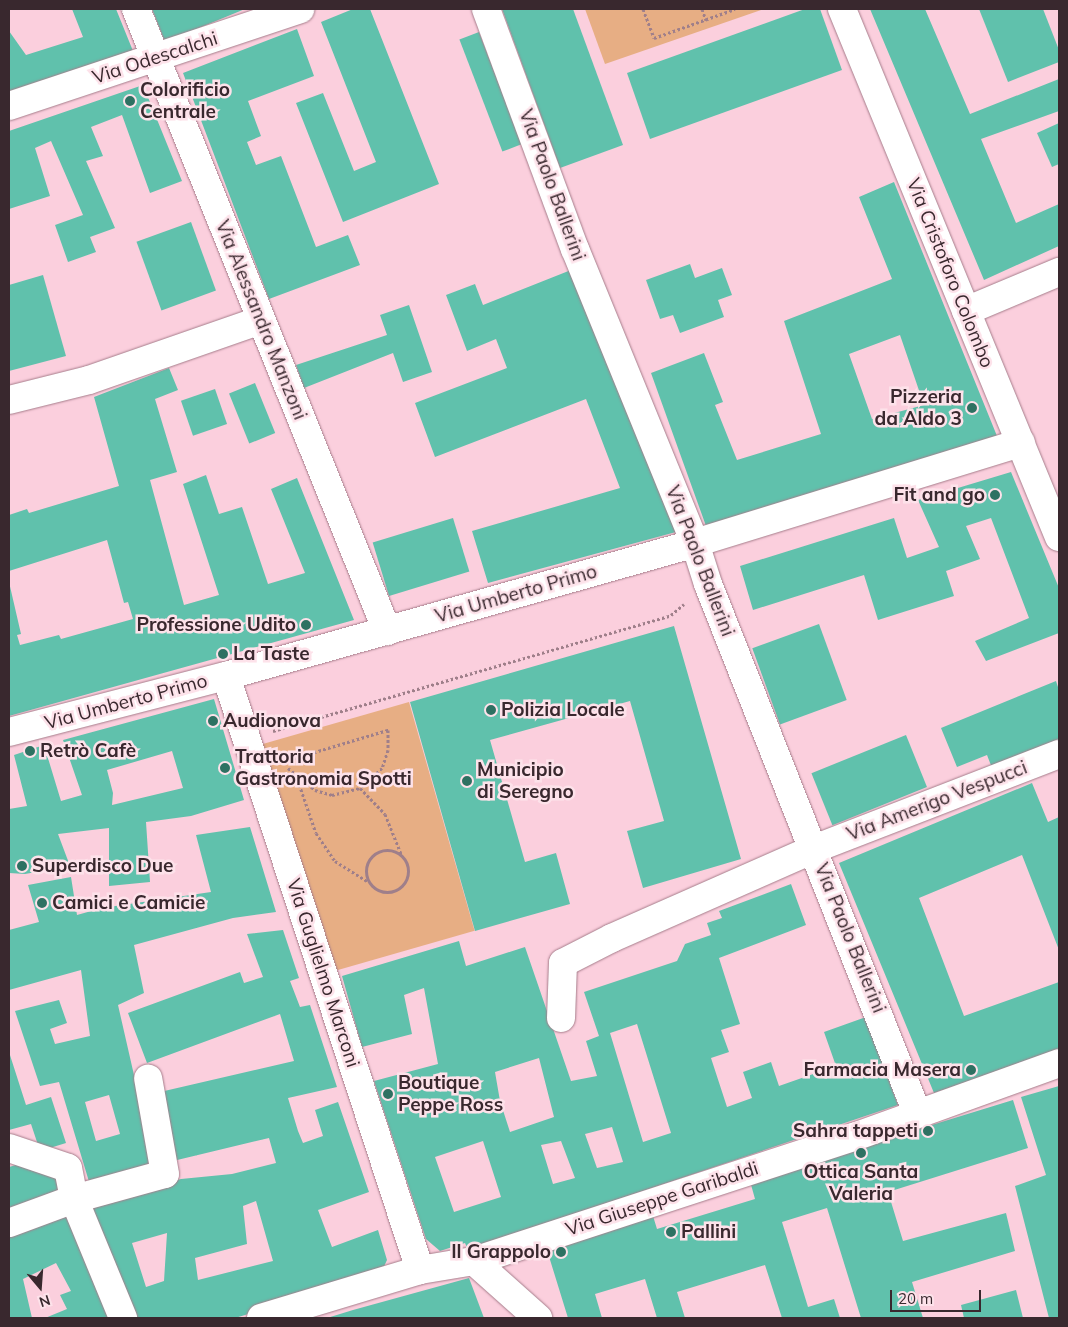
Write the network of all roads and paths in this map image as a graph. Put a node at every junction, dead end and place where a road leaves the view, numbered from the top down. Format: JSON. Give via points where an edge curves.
{"nodes":[{"id":1,"x":136,"y":9,"type":"edge"},
{"id":2,"x":300,"y":9,"type":"edge"},
{"id":3,"x":486,"y":9,"type":"edge"},
{"id":4,"x":643,"y":9,"type":"edge"},
{"id":5,"x":702,"y":9,"type":"edge"},
{"id":6,"x":735,"y":9,"type":"edge"},
{"id":7,"x":842,"y":9,"type":"edge"},
{"id":8,"x":706,"y":20,"type":"junction"},
{"id":9,"x":156,"y":59,"type":"junction"},
{"id":10,"x":9,"y":106,"type":"edge"},
{"id":11,"x":1059,"y":272,"type":"edge"},
{"id":12,"x":966,"y":311,"type":"junction"},
{"id":13,"x":261,"y":320,"type":"junction"},
{"id":14,"x":9,"y":400,"type":"edge"},
{"id":15,"x":1021,"y":443,"type":"junction"},
{"id":16,"x":1059,"y":537,"type":"edge"},
{"id":17,"x":695,"y":543,"type":"junction"},
{"id":18,"x":708,"y":584,"type":"junction"},
{"id":19,"x":387,"y":631,"type":"junction"},
{"id":20,"x":226,"y":676,"type":"junction"},
{"id":21,"x":9,"y":732,"type":"edge"},
{"id":22,"x":246,"y":738,"type":"junction"},
{"id":23,"x":1059,"y":754,"type":"edge"},
{"id":24,"x":296,"y":775,"type":"junction"},
{"id":25,"x":360,"y":788,"type":"junction"},
{"id":26,"x":814,"y":849,"type":"junction"},
{"id":27,"x":402,"y":856,"type":"junction"},
{"id":28,"x":368,"y":882,"type":"junction"},
{"id":29,"x":561,"y":1018,"type":"dead end"},
{"id":30,"x":1059,"y":1063,"type":"edge"},
{"id":31,"x":148,"y":1078,"type":"dead end"},
{"id":32,"x":917,"y":1113,"type":"junction"},
{"id":33,"x":9,"y":1148,"type":"edge"},
{"id":34,"x":74,"y":1199,"type":"junction"},
{"id":35,"x":9,"y":1224,"type":"edge"},
{"id":36,"x":474,"y":1260,"type":"junction"},
{"id":37,"x":420,"y":1270,"type":"junction"},
{"id":38,"x":123,"y":1318,"type":"edge"},
{"id":39,"x":261,"y":1318,"type":"edge"},
{"id":40,"x":538,"y":1318,"type":"edge"}],
"edges":[{"from":1,"to":9,"type":"street","name":"Via Alessandro Manzoni"},
{"from":2,"to":9,"type":"street","name":"Via Odescalchi"},
{"from":3,"to":17,"type":"street","name":"Via Paolo Ballerini","via":[[575,249]]},
{"from":4,"to":8,"type":"path","via":[[654,38]]},
{"from":5,"to":8,"type":"path"},
{"from":6,"to":8,"type":"path"},
{"from":7,"to":12,"type":"street","name":"Via Cristoforo Colombo"},
{"from":9,"to":10,"type":"street","name":"Via Odescalchi"},
{"from":9,"to":13,"type":"street","name":"Via Alessandro Manzoni"},
{"from":11,"to":12,"type":"street"},
{"from":12,"to":15,"type":"street","name":"Via Cristoforo Colombo"},
{"from":13,"to":14,"type":"street","via":[[89,380]]},
{"from":13,"to":19,"type":"street","name":"Via Alessandro Manzoni"},
{"from":15,"to":16,"type":"street","name":"Via Cristoforo Colombo"},
{"from":15,"to":17,"type":"street","name":"Via Umberto Primo"},
{"from":17,"to":18,"type":"street","name":"Via Paolo Ballerini"},
{"from":17,"to":19,"type":"street","name":"Via Umberto Primo"},
{"from":18,"to":22,"type":"path","via":[[671,615]]},
{"from":18,"to":26,"type":"street","name":"Via Paolo Ballerini"},
{"from":19,"to":20,"type":"street","name":"Via Umberto Primo"},
{"from":20,"to":21,"type":"street","name":"Via Umberto Primo"},
{"from":20,"to":22,"type":"street","name":"Via Guglielmo Marconi"},
{"from":22,"to":37,"type":"street","name":"Via Guglielmo Marconi"},
{"from":23,"to":26,"type":"street","name":"Via Amerigo Vespucci"},
{"from":24,"to":25,"type":"path","via":[[315,790],[332,795]]},
{"from":24,"to":25,"type":"path","via":[[282,762],[388,730],[388,750],[382,768]]},
{"from":24,"to":28,"type":"path","via":[[316,833],[335,861]]},
{"from":25,"to":27,"type":"path","via":[[384,814]]},
{"from":26,"to":29,"type":"street","name":"Via Amerigo Vespucci","via":[[658,916],[563,963]]},
{"from":26,"to":32,"type":"street","name":"Via Paolo Ballerini"},
{"from":27,"to":28,"type":"path","via":[[384,850],[374,854],[365,872]]},
{"from":27,"to":28,"type":"path","via":[[408,875],[403,884],[385,892]]},
{"from":30,"to":32,"type":"street","name":"Via Giuseppe Garibaldi"},
{"from":31,"to":34,"type":"street","via":[[165,1174]]},
{"from":32,"to":36,"type":"street","name":"Via Giuseppe Garibaldi"},
{"from":33,"to":34,"type":"street","via":[[68,1168]]},
{"from":34,"to":35,"type":"street"},
{"from":34,"to":38,"type":"street"},
{"from":36,"to":37,"type":"street","name":"Via Giuseppe Garibaldi"},
{"from":36,"to":40,"type":"street"},
{"from":37,"to":39,"type":"street","name":"Via Giuseppe Garibaldi"}]}
